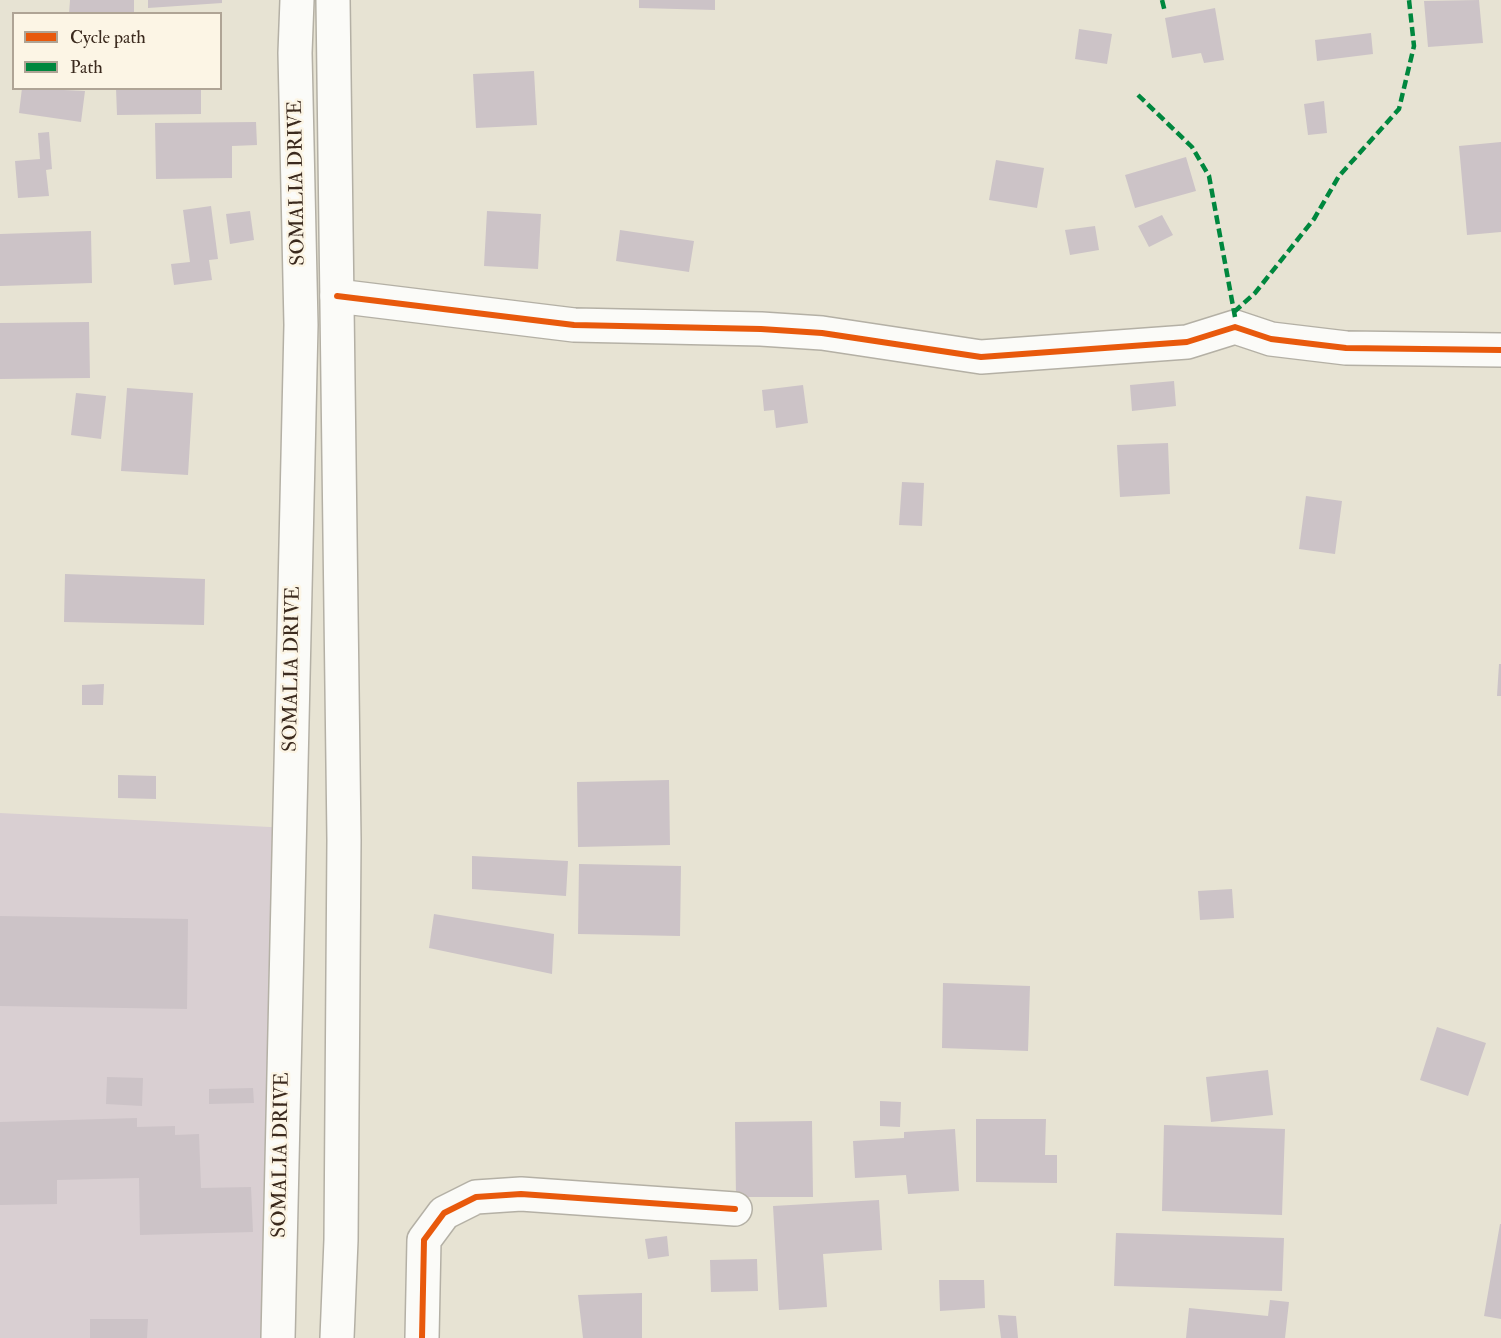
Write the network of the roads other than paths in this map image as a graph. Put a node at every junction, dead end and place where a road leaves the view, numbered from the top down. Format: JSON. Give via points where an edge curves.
{"nodes":[{"id":1,"x":297,"y":0,"type":"edge"},
{"id":2,"x":333,"y":0,"type":"edge"},
{"id":3,"x":337,"y":296,"type":"junction"},
{"id":4,"x":1501,"y":350,"type":"edge"},
{"id":5,"x":735,"y":1209,"type":"dead end"},
{"id":6,"x":278,"y":1338,"type":"edge"},
{"id":7,"x":337,"y":1338,"type":"edge"},
{"id":8,"x":422,"y":1338,"type":"edge"}],
"edges":[{"from":1,"to":6,"type":"main road","name":"SOMALIA DRIVE","via":[[301,324]]},
{"from":2,"to":3,"type":"main road","name":"SOMALIA DRIVE"},
{"from":3,"to":4,"type":"main road","via":[[574,325],[822,333],[981,357],[1187,342],[1235,327],[1271,339],[1346,348]]},
{"from":3,"to":7,"type":"main road","name":"SOMALIA DRIVE","via":[[344,840]]},
{"from":5,"to":8,"type":"main road","via":[[521,1194],[476,1197],[444,1213],[424,1240]]}]}
